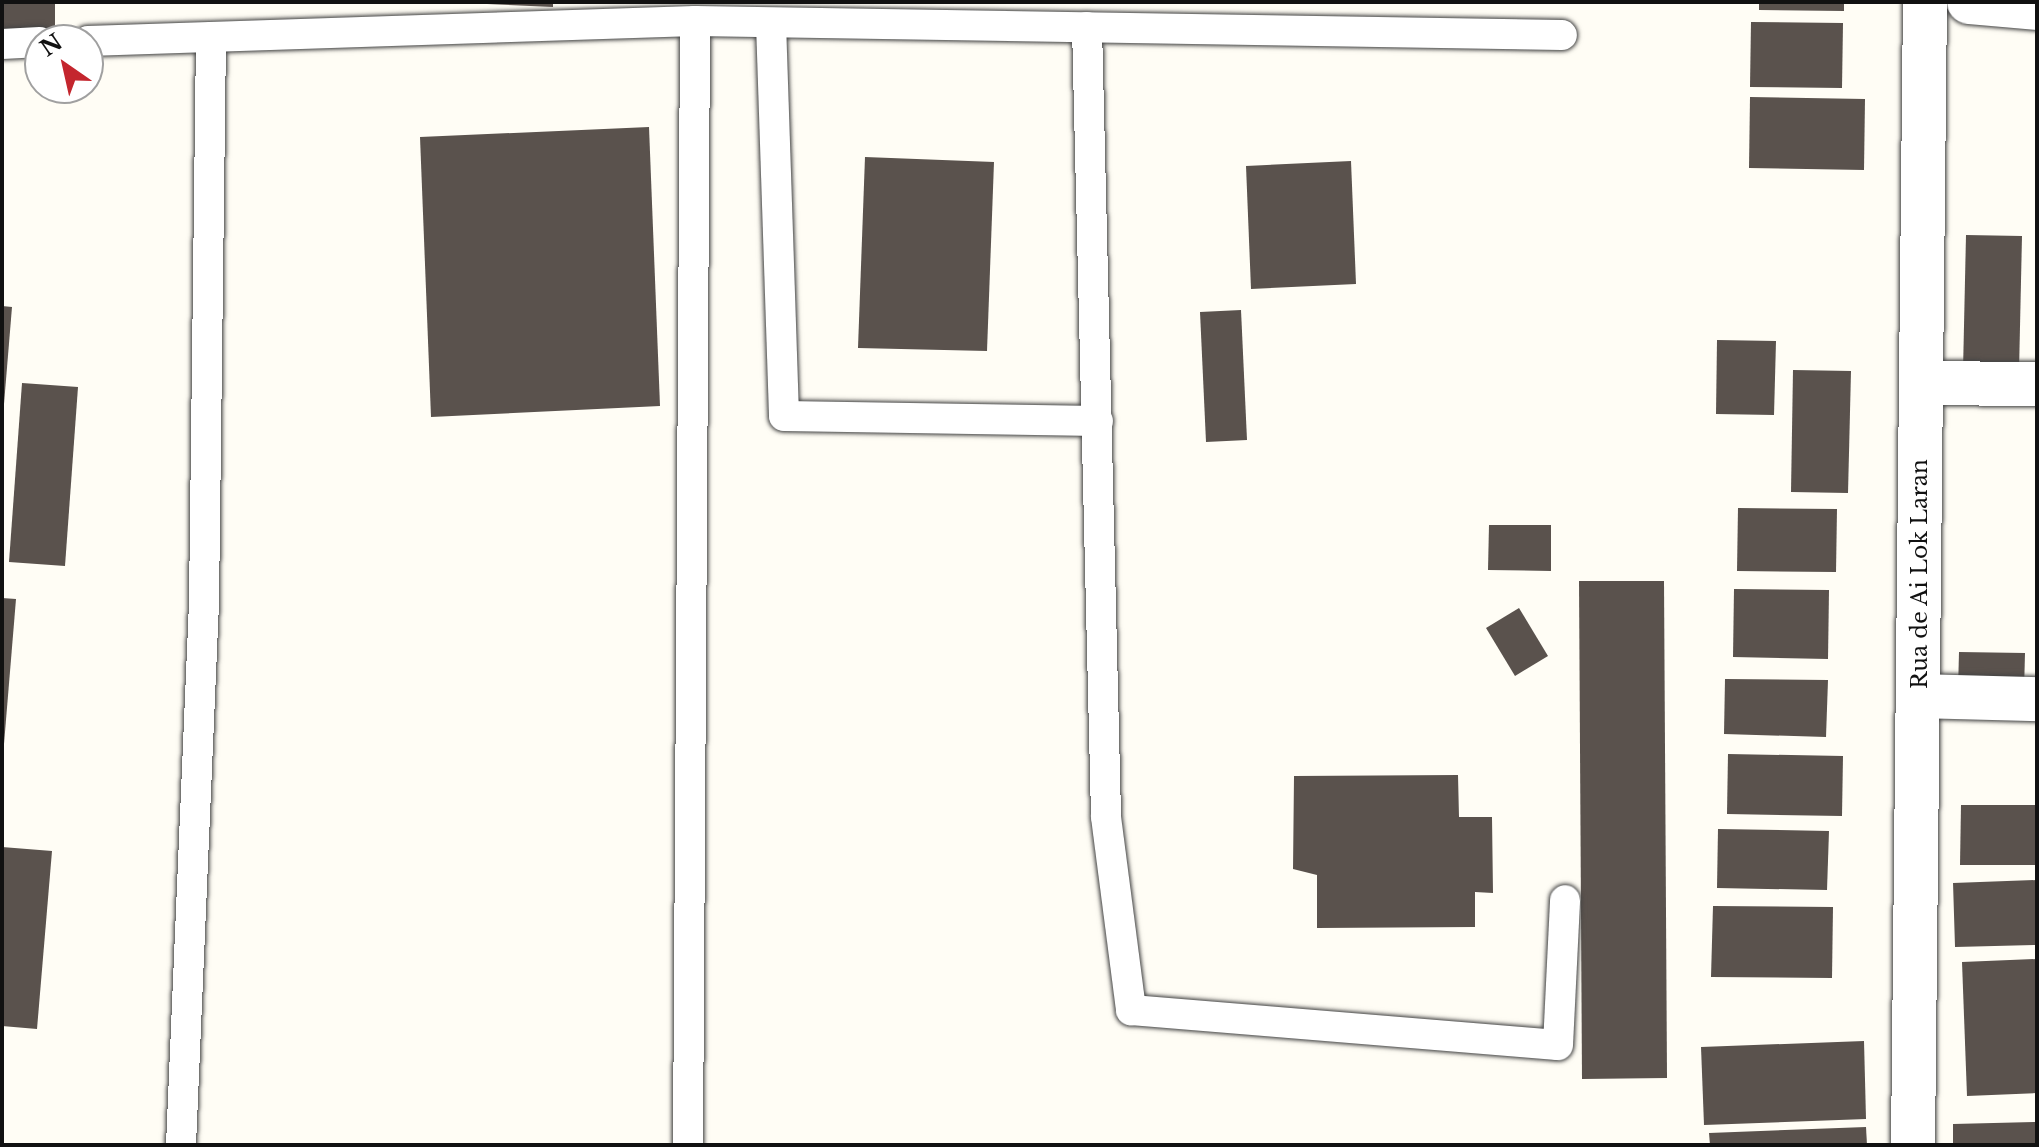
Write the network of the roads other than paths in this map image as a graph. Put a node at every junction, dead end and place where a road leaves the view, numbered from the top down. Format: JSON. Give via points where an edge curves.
{"nodes":[{"id":1,"x":1925,"y":2,"type":"edge"},
{"id":2,"x":1969,"y":2,"type":"edge"},
{"id":3,"x":2037,"y":8,"type":"edge"},
{"id":4,"x":695,"y":21,"type":"junction"},
{"id":5,"x":771,"y":23,"type":"junction"},
{"id":6,"x":1087,"y":27,"type":"junction"},
{"id":7,"x":1562,"y":35,"type":"dead end"},
{"id":8,"x":211,"y":37,"type":"junction"},
{"id":9,"x":104,"y":40,"type":"edge"},
{"id":10,"x":24,"y":43,"type":"edge"},
{"id":11,"x":2,"y":44,"type":"edge"},
{"id":12,"x":1921,"y":383,"type":"junction"},
{"id":13,"x":2037,"y":384,"type":"edge"},
{"id":14,"x":1098,"y":421,"type":"junction"},
{"id":15,"x":1920,"y":696,"type":"junction"},
{"id":16,"x":2037,"y":699,"type":"edge"},
{"id":17,"x":1565,"y":900,"type":"dead end"},
{"id":18,"x":181,"y":1145,"type":"edge"},
{"id":19,"x":688,"y":1145,"type":"edge"},
{"id":20,"x":1913,"y":1145,"type":"edge"}],
"edges":[{"from":1,"to":12,"type":"street","name":"Rua de Ai Lok Laran"},
{"from":2,"to":3,"type":"street"},
{"from":4,"to":5,"type":"lane"},
{"from":4,"to":8,"type":"lane"},
{"from":4,"to":19,"type":"lane"},
{"from":5,"to":6,"type":"lane"},
{"from":5,"to":14,"type":"lane","via":[[784,416]]},
{"from":6,"to":7,"type":"lane"},
{"from":6,"to":14,"type":"lane"},
{"from":8,"to":9,"type":"lane"},
{"from":8,"to":18,"type":"lane","via":[[204,602]]},
{"from":10,"to":11,"type":"lane"},
{"from":12,"to":13,"type":"street"},
{"from":12,"to":15,"type":"street","name":"Rua de Ai Lok Laran"},
{"from":14,"to":17,"type":"lane","via":[[1106,817],[1131,1010],[1558,1045]]},
{"from":15,"to":16,"type":"street"},
{"from":15,"to":20,"type":"street","name":"Rua de Ai Lok Laran"}]}
